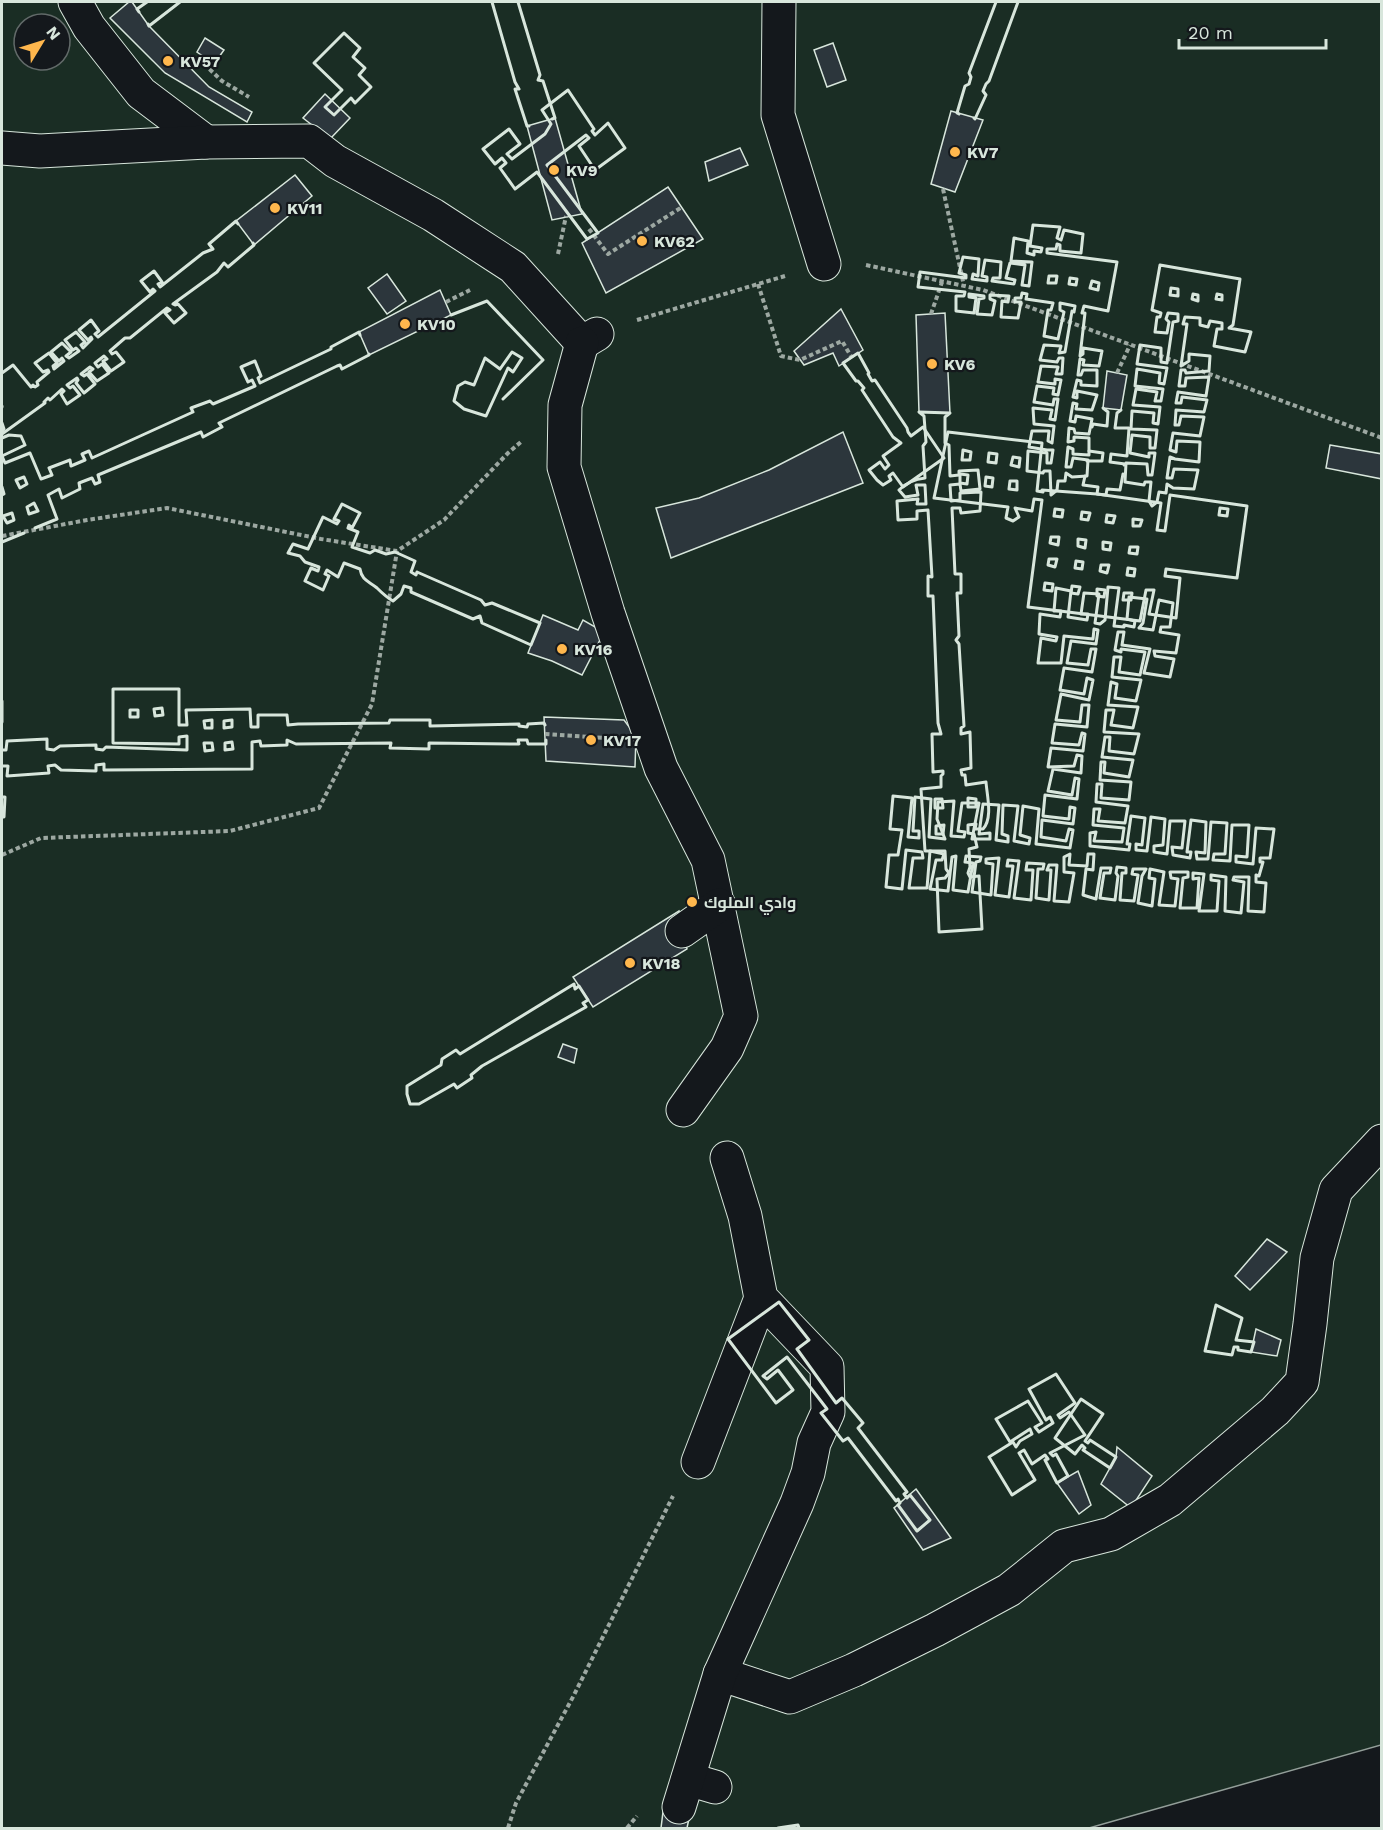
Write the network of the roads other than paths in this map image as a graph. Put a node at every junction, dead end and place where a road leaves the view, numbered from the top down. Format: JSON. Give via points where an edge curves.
{"nodes":[{"id":1,"x":75,"y":2,"type":"edge"},
{"id":2,"x":779,"y":2,"type":"edge"},
{"id":3,"x":206,"y":142,"type":"junction"},
{"id":4,"x":2,"y":148,"type":"edge"},
{"id":5,"x":824,"y":264,"type":"road end"},
{"id":6,"x":719,"y":905,"type":"junction"},
{"id":7,"x":682,"y":931,"type":"dead end"},
{"id":8,"x":683,"y":1110,"type":"dead end"},
{"id":9,"x":1382,"y":1141,"type":"edge"},
{"id":10,"x":727,"y":1158,"type":"dead end"},
{"id":11,"x":761,"y":1298,"type":"junction"},
{"id":12,"x":698,"y":1462,"type":"road end"},
{"id":13,"x":720,"y":1674,"type":"junction"},
{"id":14,"x":685,"y":1790,"type":"dead end"}],
"edges":[{"from":1,"to":3,"type":"street","via":[[89,27],[141,93]]},
{"from":2,"to":5,"type":"street","via":[[778,116]]},
{"from":3,"to":4,"type":"street","via":[[40,151]]},
{"from":3,"to":6,"type":"street","via":[[309,141],[335,161],[433,215],[513,267],[590,338],[565,405],[564,467],[632,716],[708,860]]},
{"from":6,"to":7,"type":"street"},
{"from":6,"to":8,"type":"street","via":[[741,1016],[727,1048]]},
{"from":9,"to":13,"type":"street","via":[[1336,1190],[1317,1258],[1302,1382],[1275,1411],[1170,1500],[1111,1534],[1064,1546],[1009,1590],[854,1670],[790,1697]]},
{"from":10,"to":11,"type":"street","via":[[745,1216]]},
{"from":11,"to":12,"type":"street"},
{"from":11,"to":13,"type":"street","via":[[827,1367],[828,1412],[814,1443],[798,1503]]},
{"from":13,"to":14,"type":"street"}]}
